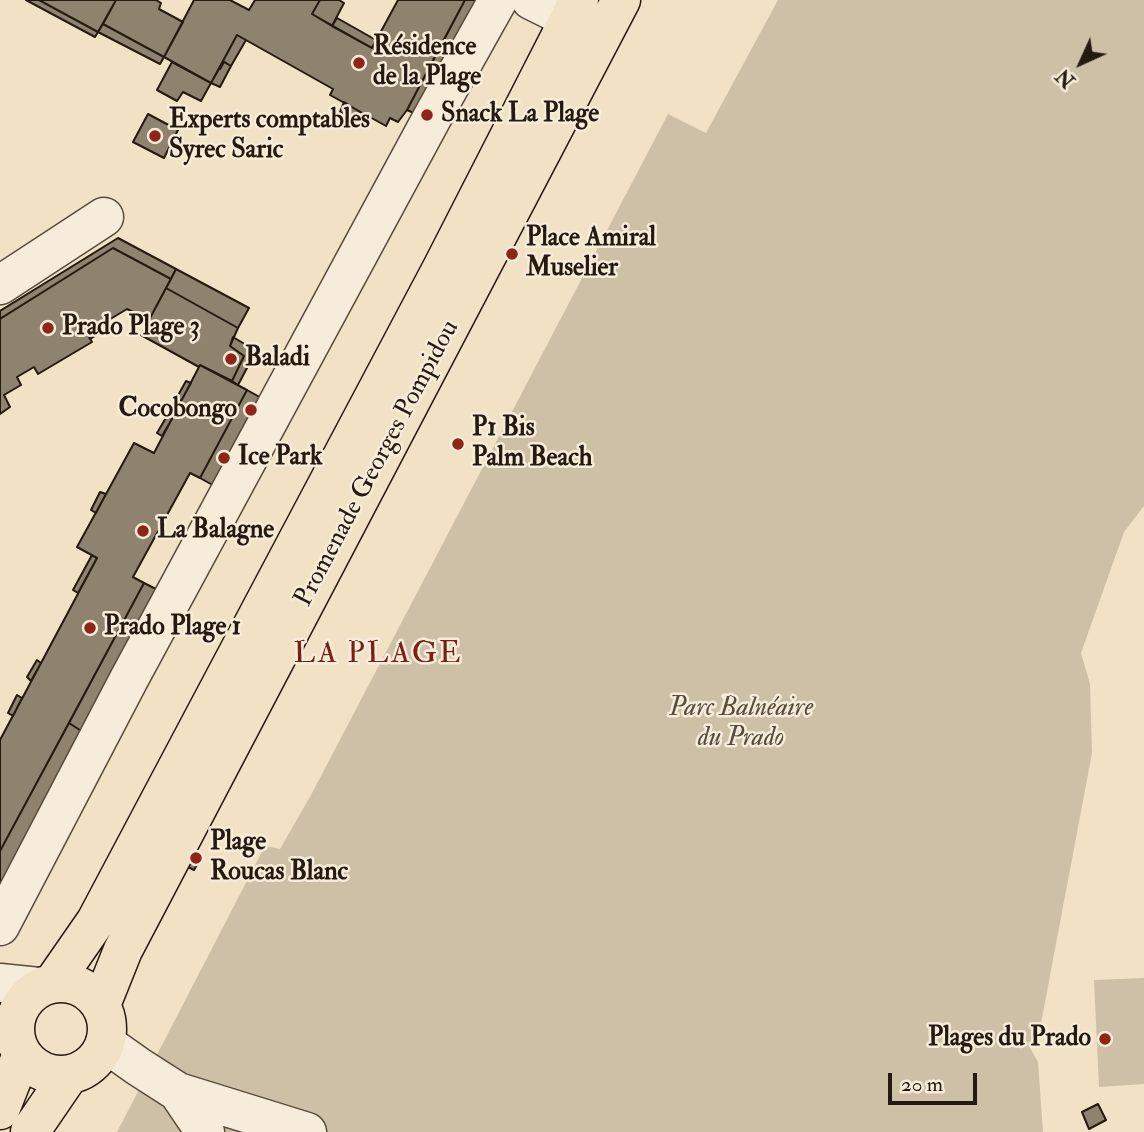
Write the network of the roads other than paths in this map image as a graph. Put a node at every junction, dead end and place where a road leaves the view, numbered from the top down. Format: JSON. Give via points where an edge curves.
{"nodes":[{"id":1,"x":498,"y":0,"type":"edge"},
{"id":2,"x":531,"y":0,"type":"edge"},
{"id":3,"x":621,"y":0,"type":"edge"},
{"id":4,"x":574,"y":9,"type":"edge"},
{"id":5,"x":104,"y":217,"type":"dead end"},
{"id":6,"x":0,"y":285,"type":"edge"},
{"id":7,"x":0,"y":926,"type":"edge"},
{"id":8,"x":0,"y":984,"type":"edge"},
{"id":9,"x":46,"y":985,"type":"junction"},
{"id":10,"x":101,"y":1005,"type":"junction"},
{"id":11,"x":12,"y":1041,"type":"edge"},
{"id":12,"x":105,"y":1043,"type":"junction"},
{"id":13,"x":69,"y":1075,"type":"junction"},
{"id":14,"x":178,"y":1092,"type":"junction"},
{"id":15,"x":0,"y":1110,"type":"edge"},
{"id":16,"x":30,"y":1132,"type":"edge"},
{"id":17,"x":205,"y":1132,"type":"edge"},
{"id":18,"x":307,"y":1132,"type":"edge"}],
"edges":[{"from":1,"to":7,"type":"street"},
{"from":2,"to":4,"type":"street"},
{"from":3,"to":10,"type":"main road","name":"Promenade Georges Pompidou","via":[[123,950]]},
{"from":4,"to":9,"type":"main road","name":"Promenade Georges Pompidou","via":[[96,921]]},
{"from":5,"to":6,"type":"street"},
{"from":8,"to":9,"type":"street"},
{"from":9,"to":10,"type":"main road","via":[[80,986]]},
{"from":9,"to":11,"type":"main road","name":"Promenade Georges Pompidou","via":[[27,996],[18,1009]]},
{"from":10,"to":12,"type":"main road","name":"Promenade Georges Pompidou","via":[[106,1017]]},
{"from":11,"to":13,"type":"main road","via":[[37,1069]]},
{"from":11,"to":15,"type":"main road","name":"Promenade Georges Pompidou"},
{"from":12,"to":13,"type":"main road","via":[[92,1064]]},
{"from":12,"to":14,"type":"street"},
{"from":13,"to":16,"type":"main road"},
{"from":14,"to":17,"type":"street"},
{"from":14,"to":18,"type":"street"}]}
